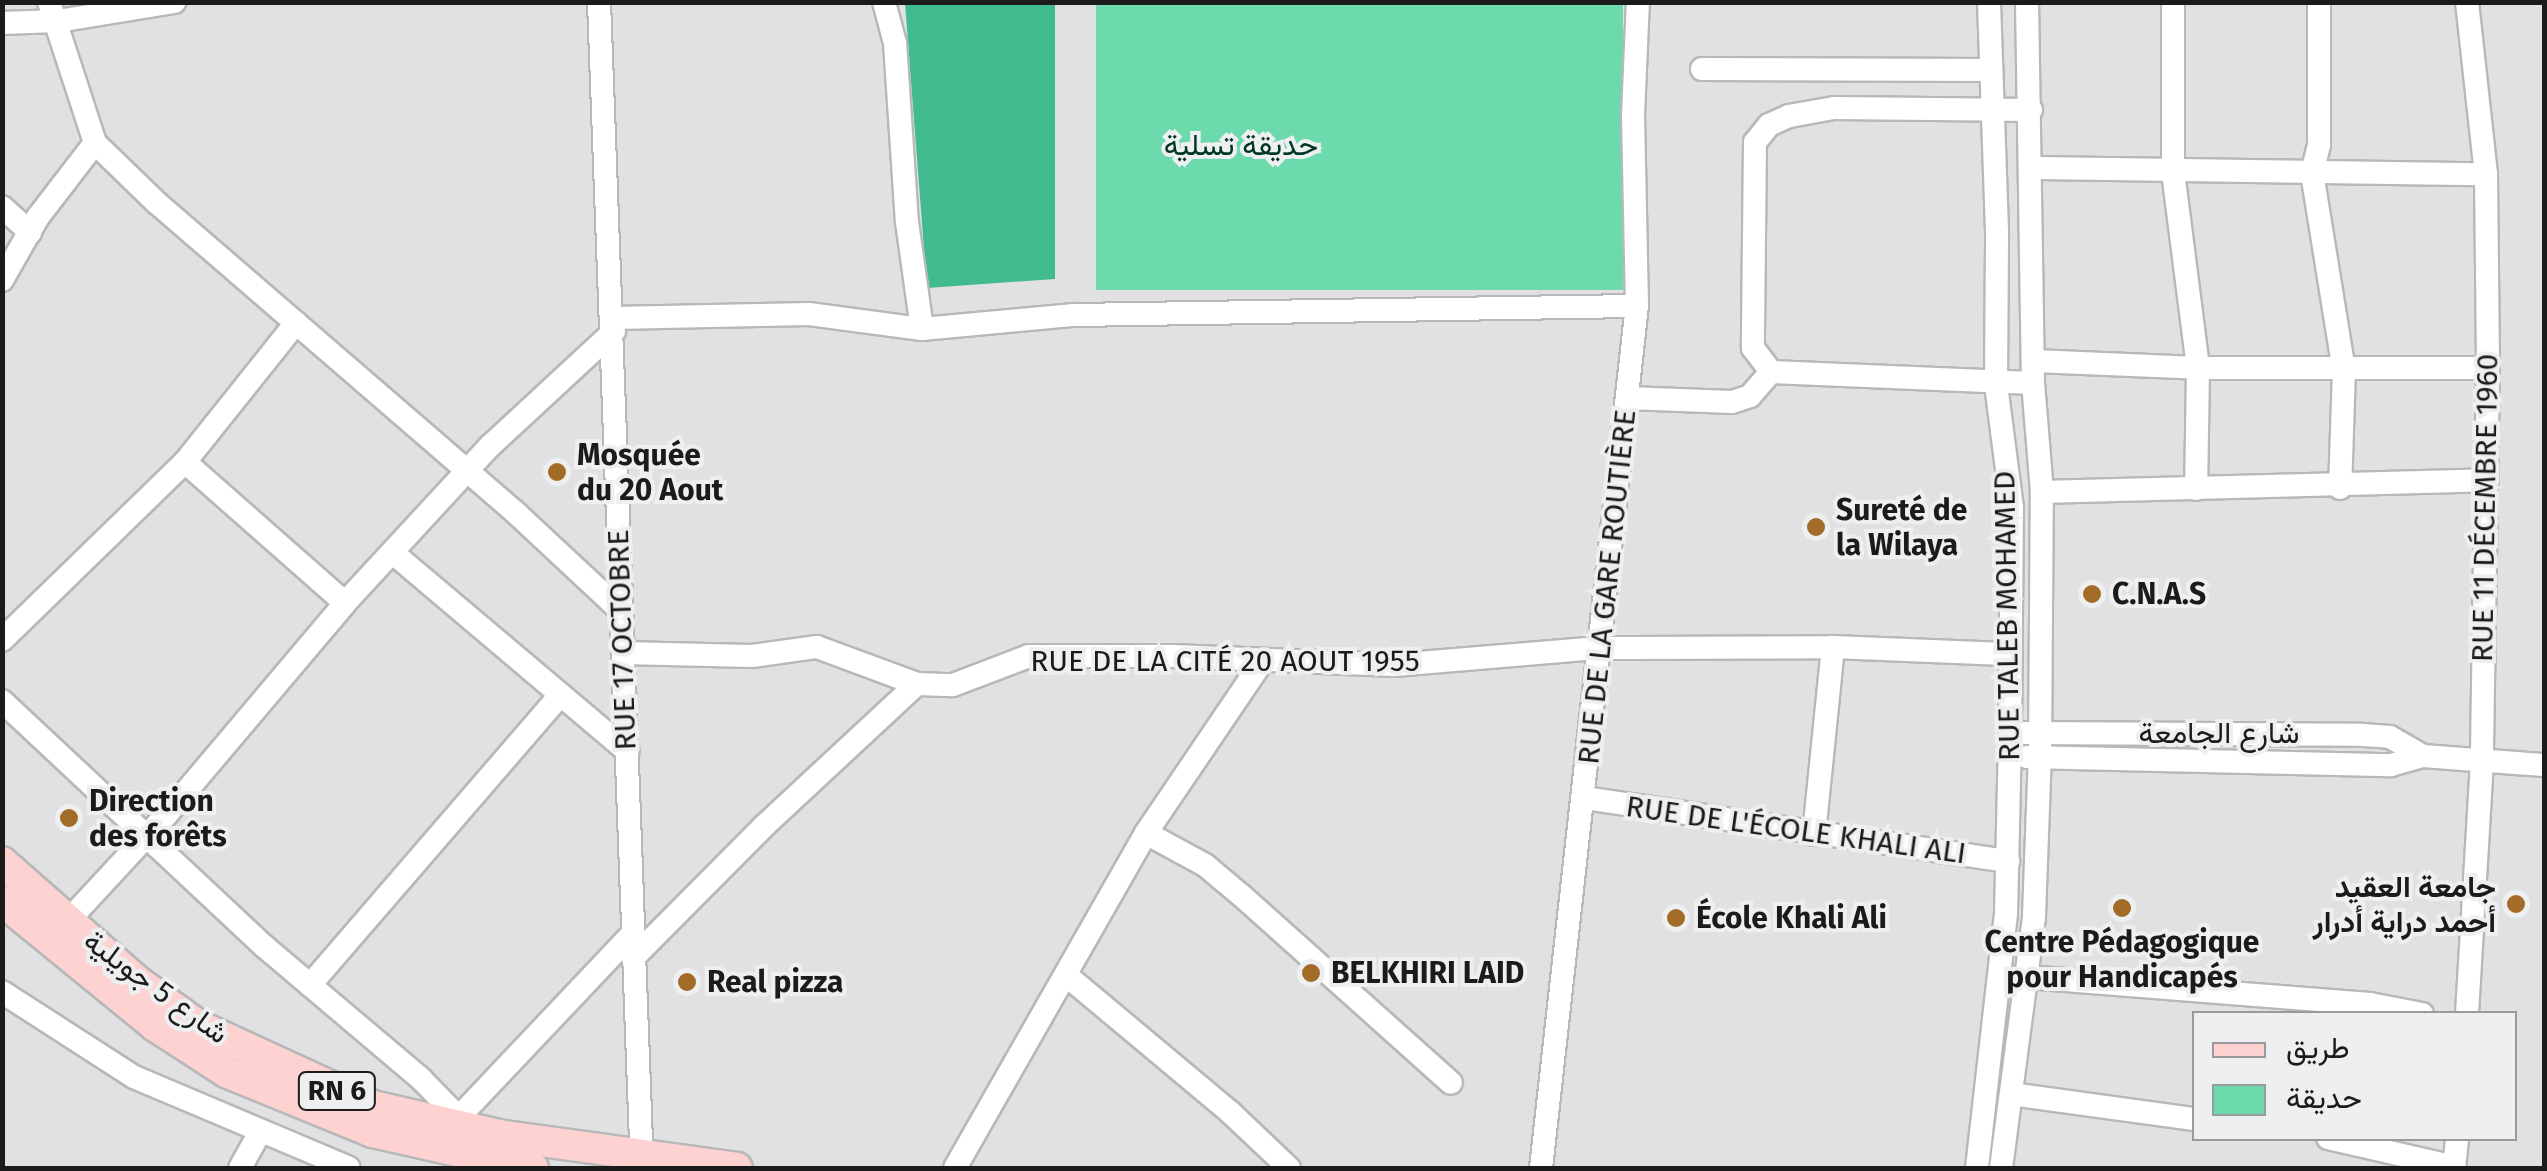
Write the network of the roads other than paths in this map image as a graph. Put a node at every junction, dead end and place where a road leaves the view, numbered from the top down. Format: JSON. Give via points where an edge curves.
{"nodes":[{"id":1,"x":174,"y":2,"type":"edge"},
{"id":2,"x":598,"y":2,"type":"edge"},
{"id":3,"x":884,"y":2,"type":"edge"},
{"id":4,"x":1638,"y":2,"type":"edge"},
{"id":5,"x":1989,"y":2,"type":"edge"},
{"id":6,"x":2027,"y":2,"type":"edge"},
{"id":7,"x":2173,"y":2,"type":"edge"},
{"id":8,"x":2319,"y":2,"type":"edge"},
{"id":9,"x":2466,"y":2,"type":"edge"},
{"id":10,"x":53,"y":12,"type":"edge"},
{"id":11,"x":2,"y":24,"type":"edge"},
{"id":12,"x":1702,"y":68,"type":"dead end"},
{"id":13,"x":1991,"y":70,"type":"junction"},
{"id":14,"x":2031,"y":110,"type":"junction"},
{"id":15,"x":1993,"y":112,"type":"junction"},
{"id":16,"x":95,"y":142,"type":"junction"},
{"id":17,"x":2031,"y":168,"type":"junction"},
{"id":18,"x":2173,"y":172,"type":"junction"},
{"id":19,"x":2312,"y":173,"type":"junction"},
{"id":20,"x":2486,"y":174,"type":"junction"},
{"id":21,"x":2,"y":207,"type":"edge"},
{"id":22,"x":30,"y":232,"type":"junction"},
{"id":23,"x":2,"y":280,"type":"edge"},
{"id":24,"x":1637,"y":306,"type":"junction"},
{"id":25,"x":296,"y":323,"type":"junction"},
{"id":26,"x":614,"y":325,"type":"junction"},
{"id":27,"x":922,"y":329,"type":"junction"},
{"id":28,"x":2198,"y":368,"type":"junction"},
{"id":29,"x":2488,"y":368,"type":"junction"},
{"id":30,"x":2344,"y":370,"type":"junction"},
{"id":31,"x":1770,"y":372,"type":"junction"},
{"id":32,"x":2034,"y":372,"type":"junction"},
{"id":33,"x":1996,"y":384,"type":"junction"},
{"id":34,"x":1627,"y":398,"type":"junction"},
{"id":35,"x":185,"y":462,"type":"junction"},
{"id":36,"x":470,"y":473,"type":"junction"},
{"id":37,"x":2487,"y":480,"type":"junction"},
{"id":38,"x":2340,"y":488,"type":"junction"},
{"id":39,"x":2196,"y":489,"type":"junction"},
{"id":40,"x":2042,"y":492,"type":"junction"},
{"id":41,"x":393,"y":553,"type":"junction"},
{"id":42,"x":345,"y":603,"type":"junction"},
{"id":43,"x":619,"y":609,"type":"junction"},
{"id":44,"x":2,"y":640,"type":"edge"},
{"id":45,"x":1833,"y":647,"type":"junction"},
{"id":46,"x":1599,"y":648,"type":"junction"},
{"id":47,"x":623,"y":653,"type":"junction"},
{"id":48,"x":2011,"y":654,"type":"junction"},
{"id":49,"x":1263,"y":660,"type":"junction"},
{"id":50,"x":917,"y":684,"type":"junction"},
{"id":51,"x":560,"y":695,"type":"junction"},
{"id":52,"x":2,"y":700,"type":"edge"},
{"id":53,"x":2010,"y":732,"type":"junction"},
{"id":54,"x":2039,"y":745,"type":"junction"},
{"id":55,"x":626,"y":752,"type":"junction"},
{"id":56,"x":2009,"y":758,"type":"junction"},
{"id":57,"x":2482,"y":761,"type":"junction"},
{"id":58,"x":2544,"y":765,"type":"edge"},
{"id":59,"x":1586,"y":798,"type":"junction"},
{"id":60,"x":1146,"y":833,"type":"junction"},
{"id":61,"x":145,"y":834,"type":"junction"},
{"id":62,"x":1814,"y":834,"type":"junction"},
{"id":63,"x":2008,"y":861,"type":"junction"},
{"id":64,"x":2,"y":862,"type":"edge"},
{"id":65,"x":2,"y":901,"type":"edge"},
{"id":66,"x":2006,"y":914,"type":"junction"},
{"id":67,"x":2034,"y":916,"type":"junction"},
{"id":68,"x":67,"y":922,"type":"junction"},
{"id":69,"x":632,"y":934,"type":"junction"},
{"id":70,"x":633,"y":958,"type":"junction"},
{"id":71,"x":1066,"y":975,"type":"junction"},
{"id":72,"x":2027,"y":978,"type":"junction"},
{"id":73,"x":310,"y":985,"type":"junction"},
{"id":74,"x":2,"y":992,"type":"edge"},
{"id":75,"x":2406,"y":1011,"type":"edge"},
{"id":76,"x":2467,"y":1011,"type":"edge"},
{"id":77,"x":1451,"y":1083,"type":"dead end"},
{"id":78,"x":2011,"y":1094,"type":"junction"},
{"id":79,"x":2192,"y":1119,"type":"edge"},
{"id":80,"x":465,"y":1124,"type":"junction"},
{"id":81,"x":260,"y":1132,"type":"junction"},
{"id":82,"x":2338,"y":1141,"type":"edge"},
{"id":83,"x":2457,"y":1141,"type":"edge"},
{"id":84,"x":2410,"y":1162,"type":"edge"},
{"id":85,"x":641,"y":1163,"type":"edge"},
{"id":86,"x":240,"y":1168,"type":"edge"},
{"id":87,"x":350,"y":1168,"type":"edge"},
{"id":88,"x":533,"y":1168,"type":"edge"},
{"id":89,"x":736,"y":1168,"type":"edge"},
{"id":90,"x":956,"y":1168,"type":"edge"},
{"id":91,"x":1289,"y":1168,"type":"edge"},
{"id":92,"x":1541,"y":1168,"type":"edge"},
{"id":93,"x":1976,"y":1168,"type":"edge"},
{"id":94,"x":2001,"y":1168,"type":"edge"},
{"id":95,"x":2454,"y":1168,"type":"edge"}],
"edges":[{"from":1,"to":10,"type":"street"},
{"from":2,"to":26,"type":"street","name":"RUE 17 OCTOBRE"},
{"from":3,"to":27,"type":"street","via":[[894,43]]},
{"from":4,"to":24,"type":"street","name":"RUE DE LA GARE ROUTIÈRE"},
{"from":5,"to":13,"type":"street","name":"RUE TALEB MOHAMED"},
{"from":6,"to":14,"type":"street","name":"RUE TALEB MOHAMED"},
{"from":7,"to":18,"type":"street"},
{"from":8,"to":19,"type":"street","via":[[2319,144]]},
{"from":9,"to":20,"type":"street","name":"RUE 11 DÉCEMBRE 1960"},
{"from":10,"to":11,"type":"street"},
{"from":10,"to":16,"type":"street"},
{"from":12,"to":13,"type":"street"},
{"from":13,"to":15,"type":"street","name":"RUE TALEB MOHAMED"},
{"from":14,"to":15,"type":"street"},
{"from":14,"to":17,"type":"street","name":"RUE TALEB MOHAMED"},
{"from":15,"to":31,"type":"street","via":[[1834,108],[1769,125],[1755,142],[1754,348]]},
{"from":15,"to":33,"type":"street","name":"RUE TALEB MOHAMED"},
{"from":16,"to":22,"type":"street"},
{"from":16,"to":25,"type":"street"},
{"from":17,"to":18,"type":"street"},
{"from":17,"to":32,"type":"street","name":"RUE TALEB MOHAMED"},
{"from":18,"to":19,"type":"street"},
{"from":18,"to":28,"type":"street"},
{"from":19,"to":20,"type":"street"},
{"from":19,"to":30,"type":"street"},
{"from":20,"to":29,"type":"street","name":"RUE 11 DÉCEMBRE 1960"},
{"from":21,"to":22,"type":"street"},
{"from":22,"to":23,"type":"street"},
{"from":24,"to":27,"type":"street","via":[[1074,315]]},
{"from":24,"to":34,"type":"street","name":"RUE DE LA GARE ROUTIÈRE"},
{"from":25,"to":35,"type":"street"},
{"from":25,"to":36,"type":"street"},
{"from":26,"to":27,"type":"street","via":[[809,314]]},
{"from":26,"to":36,"type":"street"},
{"from":26,"to":43,"type":"street","name":"RUE 17 OCTOBRE"},
{"from":28,"to":30,"type":"street"},
{"from":28,"to":32,"type":"street"},
{"from":28,"to":39,"type":"street"},
{"from":29,"to":30,"type":"street"},
{"from":29,"to":37,"type":"street","name":"RUE 11 DÉCEMBRE 1960"},
{"from":30,"to":38,"type":"street"},
{"from":31,"to":33,"type":"street"},
{"from":31,"to":34,"type":"street","via":[[1763,386],[1732,402]]},
{"from":32,"to":33,"type":"street"},
{"from":32,"to":40,"type":"street","name":"RUE TALEB MOHAMED"},
{"from":33,"to":48,"type":"street","name":"RUE TALEB MOHAMED","via":[[2012,508]]},
{"from":34,"to":46,"type":"street","name":"RUE DE LA GARE ROUTIÈRE"},
{"from":35,"to":42,"type":"street"},
{"from":35,"to":44,"type":"street"},
{"from":36,"to":41,"type":"street"},
{"from":36,"to":43,"type":"street"},
{"from":37,"to":38,"type":"street"},
{"from":37,"to":57,"type":"street","name":"RUE 11 DÉCEMBRE 1960"},
{"from":38,"to":39,"type":"street"},
{"from":39,"to":40,"type":"street"},
{"from":40,"to":54,"type":"street","name":"RUE TALEB MOHAMED"},
{"from":41,"to":42,"type":"street"},
{"from":41,"to":51,"type":"street"},
{"from":42,"to":61,"type":"street"},
{"from":43,"to":47,"type":"street","name":"RUE 17 OCTOBRE"},
{"from":45,"to":46,"type":"street","name":"RUE DE LA CITÉ 20 AOUT 1955"},
{"from":45,"to":48,"type":"street","name":"RUE DE LA CITÉ 20 AOUT 1955"},
{"from":45,"to":62,"type":"street"},
{"from":46,"to":49,"type":"street","name":"RUE DE LA CITÉ 20 AOUT 1955","via":[[1395,665]]},
{"from":46,"to":59,"type":"street","name":"RUE DE LA GARE ROUTIÈRE"},
{"from":47,"to":50,"type":"street","name":"RUE DE LA CITÉ 20 AOUT 1955","via":[[752,656],[817,647]]},
{"from":47,"to":55,"type":"street","name":"RUE 17 OCTOBRE"},
{"from":48,"to":53,"type":"street","name":"RUE TALEB MOHAMED"},
{"from":49,"to":50,"type":"street","name":"RUE DE LA CITÉ 20 AOUT 1955","via":[[1029,656],[953,685]]},
{"from":49,"to":60,"type":"street"},
{"from":50,"to":70,"type":"street"},
{"from":51,"to":55,"type":"street"},
{"from":51,"to":73,"type":"street"},
{"from":52,"to":61,"type":"street"},
{"from":53,"to":54,"type":"street","name":"شارع الجامعة"},
{"from":53,"to":56,"type":"street","name":"RUE TALEB MOHAMED"},
{"from":54,"to":56,"type":"street"},
{"from":54,"to":57,"type":"street","name":"شارع الجامعة","via":[[2392,766],[2423,756]]},
{"from":54,"to":67,"type":"street","name":"RUE TALEB MOHAMED"},
{"from":55,"to":69,"type":"street","name":"RUE 17 OCTOBRE"},
{"from":56,"to":63,"type":"street","name":"RUE TALEB MOHAMED"},
{"from":57,"to":58,"type":"street","name":"شارع الجامعة"},
{"from":57,"to":76,"type":"street","name":"RUE 11 DÉCEMBRE 1960"},
{"from":59,"to":62,"type":"street","name":"RUE DE L'ÉCOLE KHALI ALI"},
{"from":59,"to":92,"type":"street","name":"RUE DE LA GARE ROUTIÈRE"},
{"from":60,"to":71,"type":"street"},
{"from":60,"to":77,"type":"street","via":[[1205,865]]},
{"from":61,"to":68,"type":"street"},
{"from":61,"to":73,"type":"street"},
{"from":62,"to":63,"type":"street","name":"RUE DE L'ÉCOLE KHALI ALI"},
{"from":63,"to":66,"type":"street","name":"RUE TALEB MOHAMED"},
{"from":64,"to":68,"type":"main road","name":"شارع 5 جويلية","number":"RN 6"},
{"from":65,"to":88,"type":"main road","name":"شارع 5 جويلية","number":"RN 6","via":[[155,1026],[226,1072],[372,1132]]},
{"from":66,"to":67,"type":"street"},
{"from":66,"to":93,"type":"street","name":"RUE TALEB MOHAMED"},
{"from":67,"to":72,"type":"street","name":"RUE TALEB MOHAMED"},
{"from":68,"to":80,"type":"main road","name":"شارع 5 جويلية","number":"RN 6","via":[[200,1026],[250,1052],[373,1106]]},
{"from":69,"to":70,"type":"street","name":"RUE 17 OCTOBRE"},
{"from":69,"to":80,"type":"street"},
{"from":70,"to":85,"type":"street","name":"RUE 17 OCTOBRE"},
{"from":71,"to":90,"type":"street"},
{"from":71,"to":91,"type":"street"},
{"from":72,"to":75,"type":"street"},
{"from":72,"to":78,"type":"street","name":"RUE TALEB MOHAMED"},
{"from":73,"to":80,"type":"street"},
{"from":74,"to":81,"type":"street","via":[[134,1077]]},
{"from":78,"to":79,"type":"street"},
{"from":78,"to":94,"type":"street","name":"RUE TALEB MOHAMED"},
{"from":80,"to":85,"type":"main road","name":"شارع 5 جويلية","number":"RN 6"},
{"from":81,"to":86,"type":"street"},
{"from":81,"to":87,"type":"street"},
{"from":82,"to":84,"type":"street"},
{"from":83,"to":95,"type":"street"},
{"from":84,"to":95,"type":"street"},
{"from":85,"to":89,"type":"main road","name":"شارع 5 جويلية","number":"RN 6"}]}
